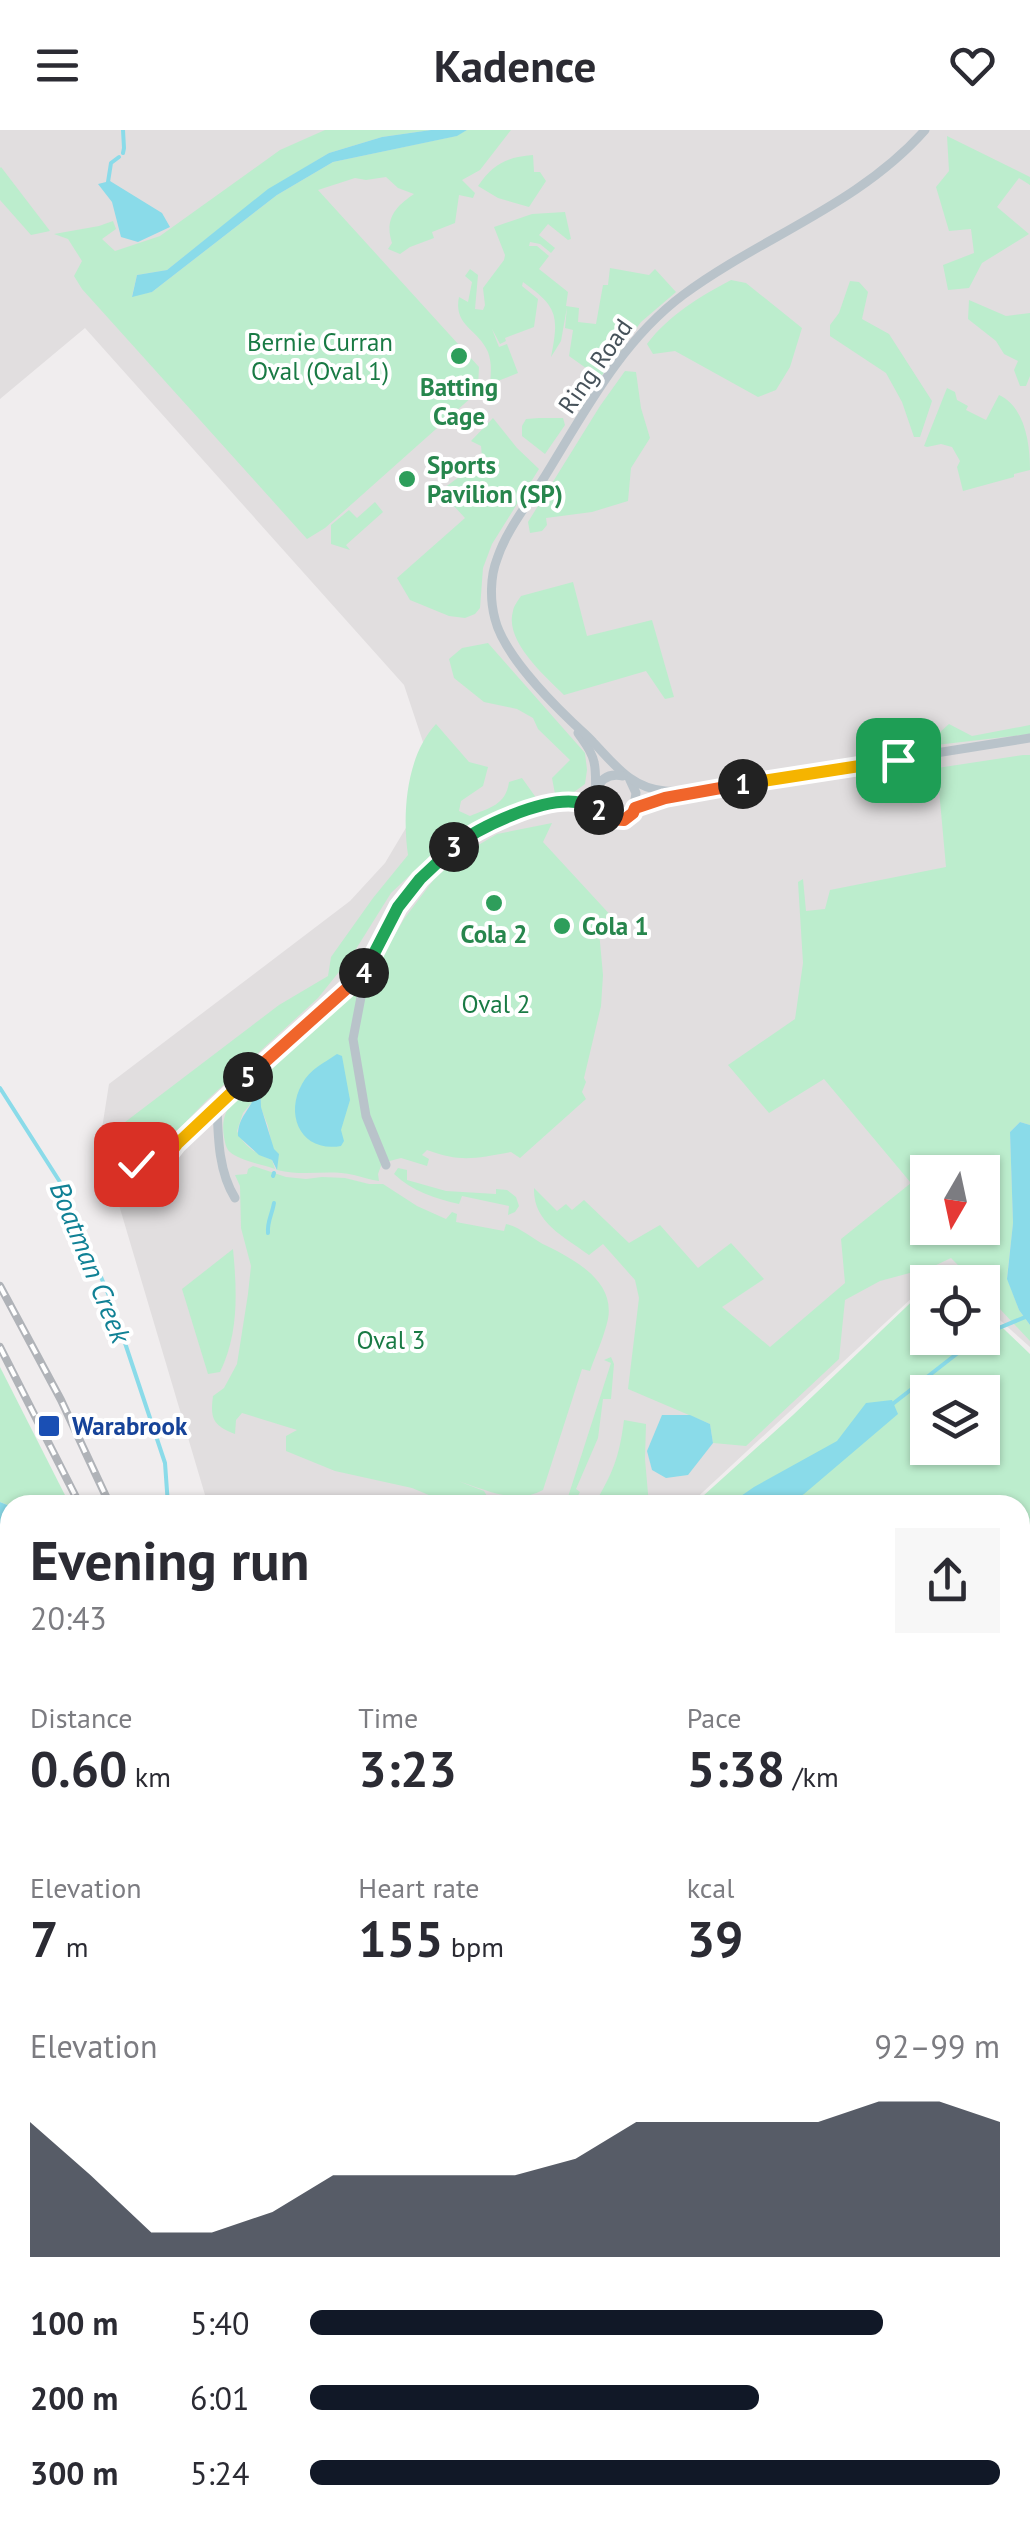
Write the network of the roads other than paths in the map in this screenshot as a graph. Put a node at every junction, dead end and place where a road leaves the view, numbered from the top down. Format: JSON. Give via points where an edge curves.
{"nodes":[{"id":1,"x":925,"y":130,"type":"edge"},
{"id":2,"x":571,"y":722,"type":"junction"},
{"id":3,"x":1030,"y":738,"type":"edge"},
{"id":4,"x":628,"y":778,"type":"junction"},
{"id":5,"x":710,"y":789,"type":"junction"},
{"id":6,"x":595,"y":793,"type":"junction"},
{"id":7,"x":576,"y":802,"type":"junction"},
{"id":8,"x":597,"y":808,"type":"junction"},
{"id":9,"x":635,"y":808,"type":"junction"},
{"id":10,"x":366,"y":971,"type":"junction"},
{"id":11,"x":217,"y":1104,"type":"junction"},
{"id":12,"x":177,"y":1144,"type":"junction"},
{"id":13,"x":386,"y":1165,"type":"dead end"},
{"id":14,"x":236,"y":1198,"type":"dead end"}],
"edges":[{"from":1,"to":2,"type":"street","name":"Ring Road","via":[[886,169],[696,286],[644,328],[517,521],[496,559],[495,620],[510,652]]},
{"from":2,"to":4,"type":"street","name":"Ring Road"},
{"from":2,"to":6,"type":"street","name":"Ring Road","via":[[591,752]]},
{"from":3,"to":5,"type":"street"},
{"from":4,"to":5,"type":"street","via":[[663,791]]},
{"from":4,"to":6,"type":"street","via":[[606,777]]},
{"from":4,"to":9,"type":"street"},
{"from":5,"to":9,"type":"street"},
{"from":6,"to":7,"type":"street"},
{"from":6,"to":8,"type":"street","name":"Ring Road"},
{"from":7,"to":8,"type":"street"},
{"from":7,"to":10,"type":"street","via":[[500,818],[466,837],[398,907]]},
{"from":8,"to":9,"type":"street","via":[[618,820]]},
{"from":10,"to":11,"type":"street"},
{"from":10,"to":13,"type":"street","via":[[353,1040],[366,1116]]},
{"from":11,"to":12,"type":"street"},
{"from":11,"to":14,"type":"street","via":[[222,1160]]},
{"from":12,"to":12,"type":"street","via":[[157,1170],[136,1164],[145,1138]]}]}
